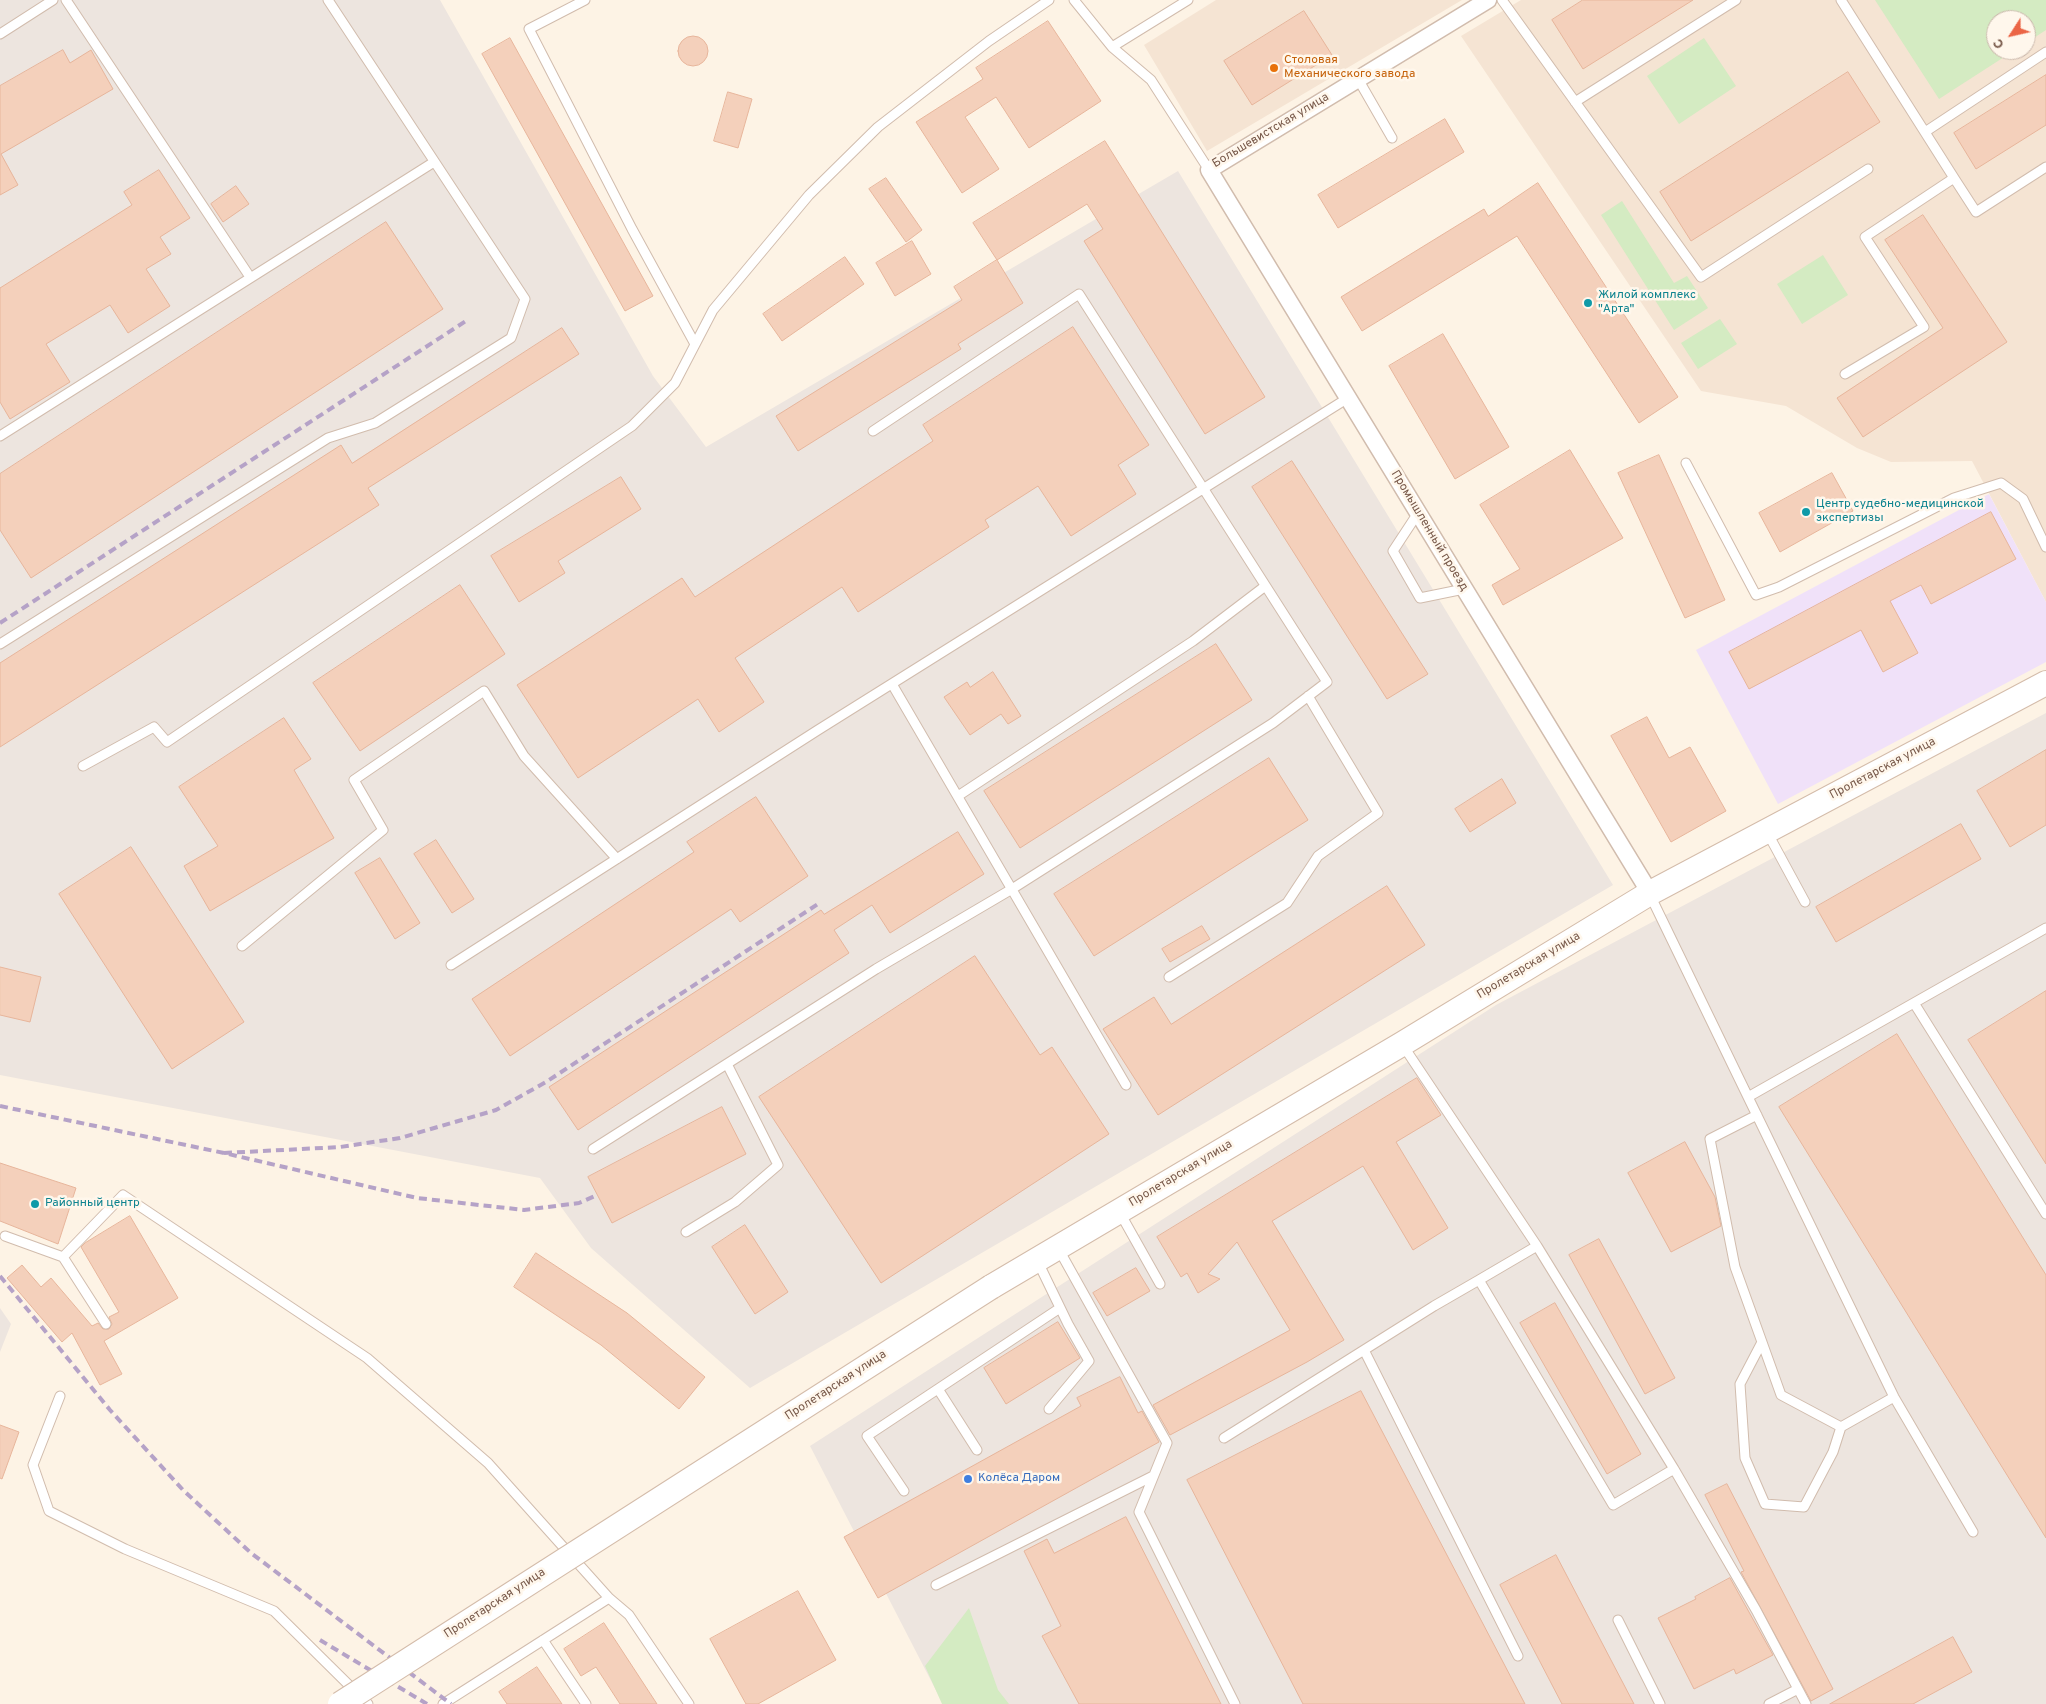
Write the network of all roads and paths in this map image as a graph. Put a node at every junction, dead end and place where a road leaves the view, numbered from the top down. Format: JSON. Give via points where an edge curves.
{"nodes":[{"id":1,"x":53,"y":0,"type":"edge"},
{"id":2,"x":66,"y":0,"type":"edge"},
{"id":3,"x":328,"y":0,"type":"edge"},
{"id":4,"x":585,"y":0,"type":"edge"},
{"id":5,"x":1049,"y":0,"type":"edge"},
{"id":6,"x":1074,"y":0,"type":"edge"},
{"id":7,"x":1188,"y":0,"type":"edge"},
{"id":8,"x":1488,"y":0,"type":"edge"},
{"id":9,"x":1502,"y":0,"type":"edge"},
{"id":10,"x":1736,"y":0,"type":"edge"},
{"id":11,"x":1842,"y":0,"type":"edge"},
{"id":12,"x":0,"y":34,"type":"edge"},
{"id":13,"x":1112,"y":47,"type":"junction"},
{"id":14,"x":2046,"y":52,"type":"edge"},
{"id":15,"x":1358,"y":79,"type":"junction"},
{"id":16,"x":1575,"y":102,"type":"junction"},
{"id":17,"x":1925,"y":132,"type":"junction"},
{"id":18,"x":1392,"y":138,"type":"dead end"},
{"id":19,"x":434,"y":162,"type":"junction"},
{"id":20,"x":2046,"y":167,"type":"edge"},
{"id":21,"x":1868,"y":168,"type":"dead end"},
{"id":22,"x":1208,"y":170,"type":"junction"},
{"id":23,"x":1954,"y":178,"type":"junction"},
{"id":24,"x":250,"y":277,"type":"junction"},
{"id":25,"x":696,"y":344,"type":"junction"},
{"id":26,"x":1845,"y":374,"type":"dead end"},
{"id":27,"x":1348,"y":398,"type":"junction"},
{"id":28,"x":873,"y":431,"type":"dead end"},
{"id":29,"x":0,"y":436,"type":"edge"},
{"id":30,"x":1686,"y":463,"type":"dead end"},
{"id":31,"x":1204,"y":488,"type":"junction"},
{"id":32,"x":1418,"y":513,"type":"junction"},
{"id":33,"x":2046,"y":547,"type":"edge"},
{"id":34,"x":1264,"y":586,"type":"junction"},
{"id":35,"x":1464,"y":589,"type":"junction"},
{"id":36,"x":0,"y":644,"type":"edge"},
{"id":37,"x":2046,"y":683,"type":"edge"},
{"id":38,"x":892,"y":684,"type":"junction"},
{"id":39,"x":1308,"y":696,"type":"junction"},
{"id":40,"x":83,"y":766,"type":"dead end"},
{"id":41,"x":958,"y":796,"type":"junction"},
{"id":42,"x":1766,"y":831,"type":"junction"},
{"id":43,"x":617,"y":859,"type":"junction"},
{"id":44,"x":1012,"y":889,"type":"junction"},
{"id":45,"x":1650,"y":893,"type":"junction"},
{"id":46,"x":1805,"y":902,"type":"dead end"},
{"id":47,"x":2046,"y":928,"type":"edge"},
{"id":48,"x":242,"y":946,"type":"dead end"},
{"id":49,"x":451,"y":965,"type":"dead end"},
{"id":50,"x":1169,"y":977,"type":"dead end"},
{"id":51,"x":1914,"y":1003,"type":"junction"},
{"id":52,"x":1402,"y":1044,"type":"junction"},
{"id":53,"x":727,"y":1064,"type":"junction"},
{"id":54,"x":1126,"y":1085,"type":"dead end"},
{"id":55,"x":1748,"y":1097,"type":"junction"},
{"id":56,"x":1757,"y":1116,"type":"junction"},
{"id":57,"x":593,"y":1149,"type":"dead end"},
{"id":58,"x":1118,"y":1211,"type":"junction"},
{"id":59,"x":2046,"y":1214,"type":"edge"},
{"id":60,"x":686,"y":1232,"type":"dead end"},
{"id":61,"x":5,"y":1236,"type":"dead end"},
{"id":62,"x":1537,"y":1246,"type":"junction"},
{"id":63,"x":1057,"y":1248,"type":"junction"},
{"id":64,"x":63,"y":1256,"type":"junction"},
{"id":65,"x":1036,"y":1260,"type":"junction"},
{"id":66,"x":1478,"y":1280,"type":"junction"},
{"id":67,"x":1160,"y":1284,"type":"dead end"},
{"id":68,"x":1060,"y":1308,"type":"junction"},
{"id":69,"x":106,"y":1324,"type":"dead end"},
{"id":70,"x":1762,"y":1342,"type":"junction"},
{"id":71,"x":1364,"y":1350,"type":"junction"},
{"id":72,"x":938,"y":1389,"type":"junction"},
{"id":73,"x":60,"y":1396,"type":"dead end"},
{"id":74,"x":1894,"y":1397,"type":"junction"},
{"id":75,"x":1049,"y":1409,"type":"dead end"},
{"id":76,"x":1841,"y":1427,"type":"junction"},
{"id":77,"x":1224,"y":1438,"type":"dead end"},
{"id":78,"x":977,"y":1450,"type":"dead end"},
{"id":79,"x":1674,"y":1469,"type":"junction"},
{"id":80,"x":1153,"y":1476,"type":"junction"},
{"id":81,"x":904,"y":1491,"type":"dead end"},
{"id":82,"x":1973,"y":1532,"type":"dead end"},
{"id":83,"x":936,"y":1586,"type":"dead end"},
{"id":84,"x":608,"y":1598,"type":"junction"},
{"id":85,"x":1618,"y":1620,"type":"dead end"},
{"id":86,"x":543,"y":1640,"type":"junction"},
{"id":87,"x":1518,"y":1656,"type":"dead end"},
{"id":88,"x":1798,"y":1689,"type":"junction"},
{"id":89,"x":340,"y":1704,"type":"edge"},
{"id":90,"x":368,"y":1704,"type":"edge"},
{"id":91,"x":443,"y":1704,"type":"edge"},
{"id":92,"x":586,"y":1704,"type":"edge"},
{"id":93,"x":689,"y":1704,"type":"edge"},
{"id":94,"x":1235,"y":1704,"type":"edge"},
{"id":95,"x":1660,"y":1704,"type":"edge"},
{"id":96,"x":1769,"y":1704,"type":"edge"},
{"id":97,"x":1806,"y":1704,"type":"edge"}],
"edges":[{"from":1,"to":12,"type":"lane"},
{"from":2,"to":24,"type":"lane"},
{"from":3,"to":19,"type":"lane"},
{"from":4,"to":25,"type":"lane","via":[[529,29],[632,229]]},
{"from":5,"to":25,"type":"lane","via":[[989,41],[878,127],[803,203],[713,310]]},
{"from":6,"to":13,"type":"lane"},
{"from":7,"to":13,"type":"lane"},
{"from":8,"to":15,"type":"street","name":"Большевистская улица"},
{"from":9,"to":16,"type":"lane"},
{"from":10,"to":16,"type":"lane"},
{"from":11,"to":17,"type":"lane"},
{"from":13,"to":22,"type":"lane","via":[[1151,80]]},
{"from":14,"to":17,"type":"lane"},
{"from":15,"to":18,"type":"lane"},
{"from":15,"to":22,"type":"street","name":"Большевистская улица"},
{"from":16,"to":21,"type":"lane","via":[[1701,277]]},
{"from":17,"to":23,"type":"lane"},
{"from":19,"to":24,"type":"lane"},
{"from":19,"to":36,"type":"lane","via":[[525,300],[511,338],[375,423],[328,438]]},
{"from":20,"to":23,"type":"lane","via":[[1976,212]]},
{"from":22,"to":27,"type":"street","name":"Промышленный проезд"},
{"from":23,"to":26,"type":"lane","via":[[1865,237],[1924,328]]},
{"from":24,"to":29,"type":"lane"},
{"from":25,"to":40,"type":"lane","via":[[675,383],[632,426],[167,742],[154,727]]},
{"from":27,"to":31,"type":"lane"},
{"from":27,"to":32,"type":"street","name":"Промышленный проезд"},
{"from":28,"to":31,"type":"lane","via":[[1079,294]]},
{"from":30,"to":33,"type":"lane","via":[[1756,595],[1779,587],[1954,498],[2001,484],[2023,499]]},
{"from":31,"to":34,"type":"lane"},
{"from":31,"to":38,"type":"lane"},
{"from":32,"to":35,"type":"street","name":"Промышленный проезд"},
{"from":32,"to":35,"type":"lane","via":[[1394,551],[1420,598]]},
{"from":34,"to":39,"type":"lane","via":[[1326,682]]},
{"from":34,"to":41,"type":"lane","via":[[1193,641]]},
{"from":35,"to":45,"type":"street","name":"Промышленный проезд"},
{"from":37,"to":42,"type":"street","name":"Пролетарская улица"},
{"from":38,"to":41,"type":"lane"},
{"from":38,"to":43,"type":"lane"},
{"from":39,"to":44,"type":"lane","via":[[1272,723]]},
{"from":39,"to":50,"type":"lane","via":[[1378,812],[1318,856],[1287,903]]},
{"from":41,"to":44,"type":"lane"},
{"from":42,"to":45,"type":"street","name":"Пролетарская улица"},
{"from":42,"to":46,"type":"lane"},
{"from":43,"to":48,"type":"lane","via":[[524,756],[484,691],[354,780],[383,830]]},
{"from":43,"to":49,"type":"lane"},
{"from":44,"to":53,"type":"lane","via":[[876,969]]},
{"from":44,"to":54,"type":"lane"},
{"from":45,"to":52,"type":"street","name":"Пролетарская улица"},
{"from":45,"to":55,"type":"lane"},
{"from":47,"to":51,"type":"lane"},
{"from":51,"to":55,"type":"lane"},
{"from":51,"to":59,"type":"lane"},
{"from":52,"to":58,"type":"street","name":"Пролетарская улица"},
{"from":52,"to":62,"type":"lane"},
{"from":53,"to":57,"type":"lane"},
{"from":53,"to":60,"type":"lane","via":[[778,1165],[735,1202]]},
{"from":55,"to":56,"type":"lane"},
{"from":56,"to":70,"type":"lane","via":[[1710,1139],[1735,1267]]},
{"from":56,"to":74,"type":"lane"},
{"from":58,"to":63,"type":"street","name":"Пролетарская улица"},
{"from":58,"to":67,"type":"lane"},
{"from":61,"to":64,"type":"lane"},
{"from":62,"to":66,"type":"lane"},
{"from":62,"to":79,"type":"lane"},
{"from":63,"to":65,"type":"street","name":"Пролетарская улица"},
{"from":63,"to":80,"type":"lane","via":[[1167,1443]]},
{"from":64,"to":69,"type":"lane"},
{"from":64,"to":84,"type":"lane","via":[[123,1195],[367,1358],[488,1463]]},
{"from":65,"to":68,"type":"lane"},
{"from":65,"to":89,"type":"street","name":"Пролетарская улица","bridge":true},
{"from":66,"to":71,"type":"lane"},
{"from":66,"to":79,"type":"lane","via":[[1613,1505]]},
{"from":68,"to":72,"type":"lane"},
{"from":68,"to":75,"type":"lane","via":[[1088,1361]]},
{"from":70,"to":76,"type":"lane","via":[[1781,1395]]},
{"from":70,"to":76,"type":"lane","via":[[1740,1384],[1745,1458],[1765,1504],[1804,1507],[1833,1452]]},
{"from":71,"to":77,"type":"lane"},
{"from":71,"to":87,"type":"lane"},
{"from":72,"to":78,"type":"lane"},
{"from":72,"to":81,"type":"lane","via":[[867,1436]]},
{"from":73,"to":90,"type":"lane","via":[[33,1465],[49,1511],[125,1549],[274,1610]]},
{"from":74,"to":76,"type":"lane"},
{"from":74,"to":82,"type":"lane"},
{"from":79,"to":88,"type":"lane"},
{"from":80,"to":83,"type":"lane"},
{"from":80,"to":94,"type":"lane","via":[[1139,1512]]},
{"from":84,"to":86,"type":"lane"},
{"from":84,"to":93,"type":"lane","via":[[629,1615]]},
{"from":85,"to":95,"type":"lane"},
{"from":86,"to":91,"type":"lane"},
{"from":86,"to":92,"type":"lane"},
{"from":88,"to":96,"type":"lane"},
{"from":88,"to":97,"type":"lane"}]}
